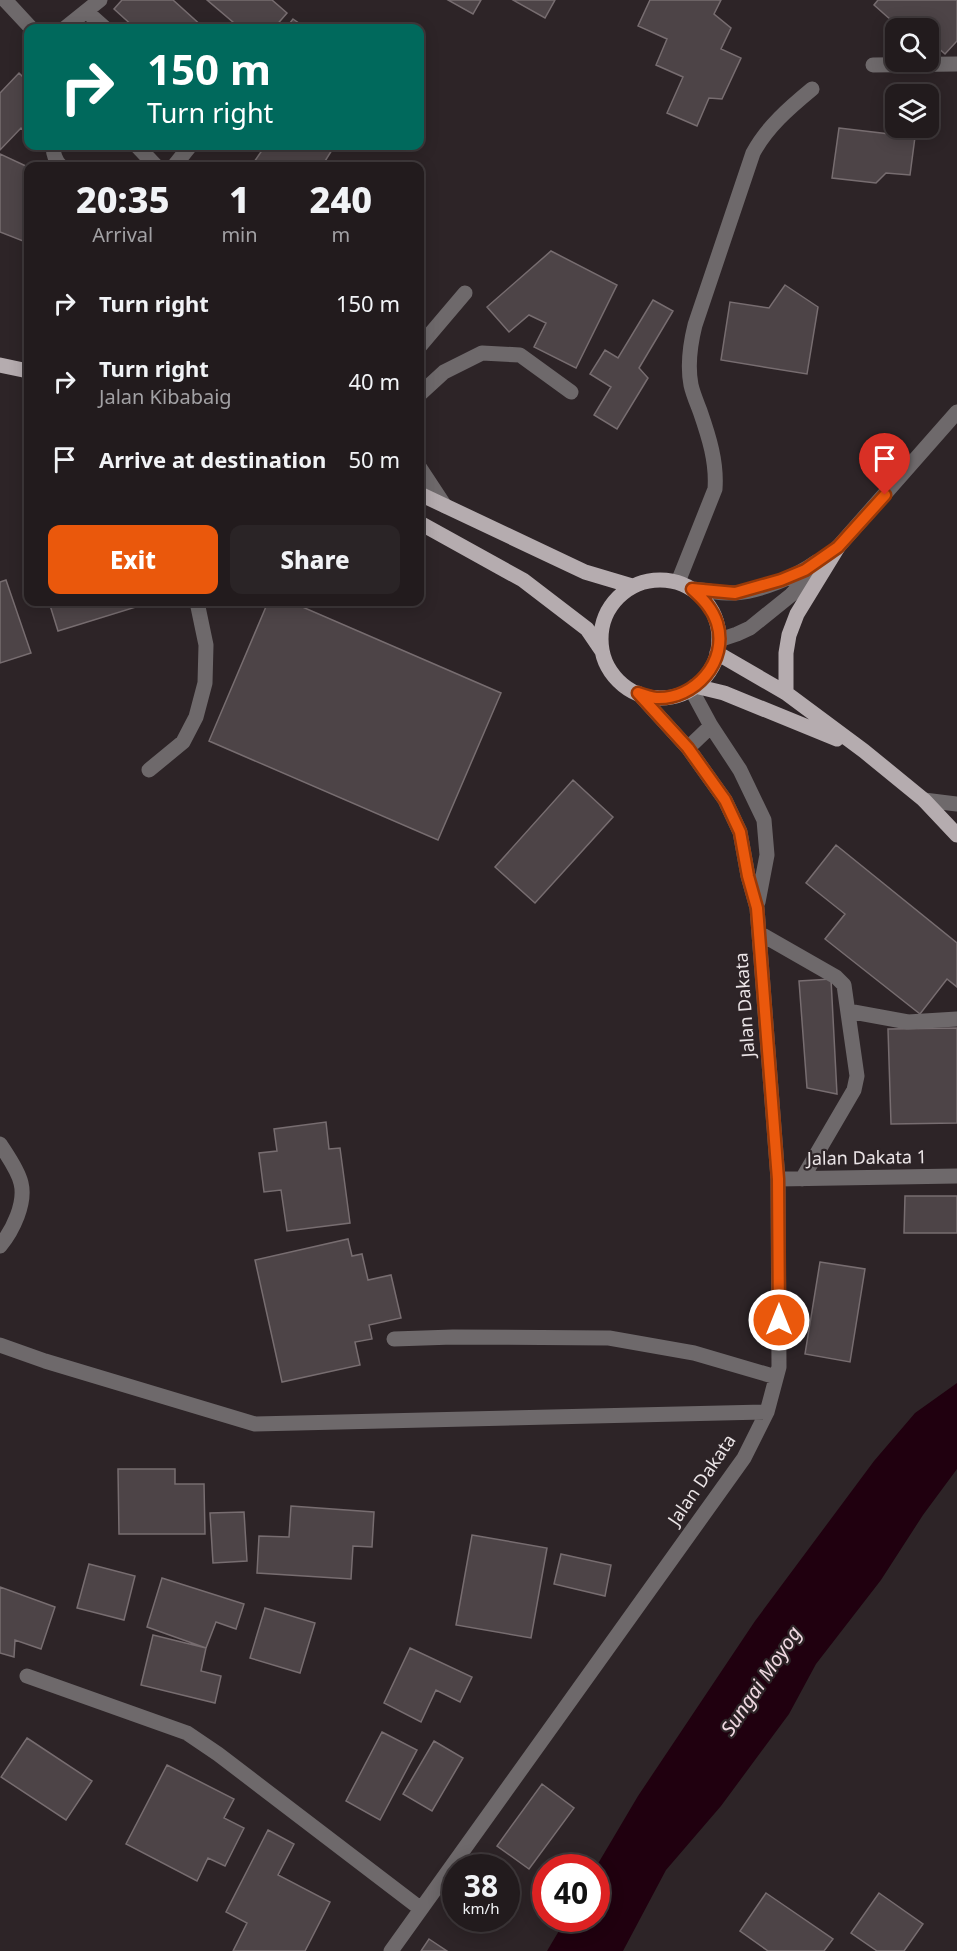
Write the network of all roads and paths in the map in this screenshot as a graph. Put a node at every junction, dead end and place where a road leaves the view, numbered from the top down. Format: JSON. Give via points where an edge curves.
{"nodes":[{"id":1,"x":5,"y":0,"type":"edge"},
{"id":2,"x":100,"y":0,"type":"edge"},
{"id":3,"x":87,"y":12,"type":"junction"},
{"id":4,"x":27,"y":24,"type":"edge"},
{"id":5,"x":70,"y":24,"type":"edge"},
{"id":6,"x":100,"y":24,"type":"edge"},
{"id":7,"x":957,"y":64,"type":"edge"},
{"id":8,"x":873,"y":65,"type":"dead end"},
{"id":9,"x":812,"y":89,"type":"dead end"},
{"id":10,"x":141,"y":150,"type":"edge"},
{"id":11,"x":187,"y":150,"type":"edge"},
{"id":12,"x":152,"y":162,"type":"edge"},
{"id":13,"x":177,"y":162,"type":"edge"},
{"id":14,"x":465,"y":293,"type":"dead end"},
{"id":15,"x":424,"y":341,"type":"edge"},
{"id":16,"x":0,"y":365,"type":"edge"},
{"id":17,"x":24,"y":370,"type":"edge"},
{"id":18,"x":424,"y":390,"type":"edge"},
{"id":19,"x":571,"y":392,"type":"dead end"},
{"id":20,"x":957,"y":412,"type":"edge"},
{"id":21,"x":424,"y":474,"type":"edge"},
{"id":22,"x":424,"y":496,"type":"edge"},
{"id":23,"x":445,"y":506,"type":"junction"},
{"id":24,"x":424,"y":525,"type":"edge"},
{"id":25,"x":838,"y":547,"type":"junction"},
{"id":26,"x":678,"y":582,"type":"junction"},
{"id":27,"x":632,"y":586,"type":"junction"},
{"id":28,"x":692,"y":589,"type":"junction"},
{"id":29,"x":197,"y":606,"type":"edge"},
{"id":30,"x":718,"y":646,"type":"junction"},
{"id":31,"x":603,"y":653,"type":"junction"},
{"id":32,"x":693,"y":688,"type":"junction"},
{"id":33,"x":638,"y":693,"type":"junction"},
{"id":34,"x":786,"y":693,"type":"junction"},
{"id":35,"x":711,"y":726,"type":"junction"},
{"id":36,"x":688,"y":748,"type":"junction"},
{"id":37,"x":864,"y":751,"type":"junction"},
{"id":38,"x":149,"y":770,"type":"dead end"},
{"id":39,"x":924,"y":800,"type":"junction"},
{"id":40,"x":957,"y":804,"type":"edge"},
{"id":41,"x":957,"y":835,"type":"edge"},
{"id":42,"x":757,"y":908,"type":"junction"},
{"id":43,"x":759,"y":933,"type":"junction"},
{"id":44,"x":848,"y":1011,"type":"junction"},
{"id":45,"x":957,"y":1019,"type":"edge"},
{"id":46,"x":0,"y":1144,"type":"edge"},
{"id":47,"x":957,"y":1176,"type":"edge"},
{"id":48,"x":778,"y":1179,"type":"junction"},
{"id":49,"x":802,"y":1179,"type":"junction"},
{"id":50,"x":0,"y":1245,"type":"edge"},
{"id":51,"x":394,"y":1339,"type":"dead end"},
{"id":52,"x":0,"y":1345,"type":"edge"},
{"id":53,"x":777,"y":1377,"type":"junction"},
{"id":54,"x":767,"y":1412,"type":"junction"},
{"id":55,"x":27,"y":1676,"type":"dead end"},
{"id":56,"x":421,"y":1909,"type":"junction"},
{"id":57,"x":391,"y":1951,"type":"edge"}],
"edges":[{"from":1,"to":4,"type":"street"},
{"from":2,"to":3,"type":"street"},
{"from":3,"to":5,"type":"street"},
{"from":3,"to":6,"type":"street"},
{"from":7,"to":8,"type":"street"},
{"from":9,"to":26,"type":"street","via":[[762,137],[753,153],[695,325],[688,364],[716,472],[715,489]]},
{"from":10,"to":12,"type":"street"},
{"from":11,"to":13,"type":"street"},
{"from":14,"to":15,"type":"street"},
{"from":16,"to":17,"type":"main road"},
{"from":18,"to":19,"type":"street","via":[[444,372],[482,353],[520,355]]},
{"from":20,"to":25,"type":"street"},
{"from":21,"to":23,"type":"street"},
{"from":22,"to":23,"type":"main road"},
{"from":23,"to":27,"type":"main road","via":[[585,572]]},
{"from":24,"to":31,"type":"main road","via":[[524,580],[587,629]]},
{"from":25,"to":28,"type":"street","via":[[805,570],[758,587],[735,593]]},
{"from":25,"to":30,"type":"street","via":[[791,595]]},
{"from":25,"to":34,"type":"main road","via":[[797,614],[789,635]]},
{"from":26,"to":27,"type":"main road","via":[[662,579]]},
{"from":26,"to":28,"type":"main road"},
{"from":27,"to":31,"type":"main road","via":[[616,598],[606,615],[601,634]]},
{"from":28,"to":30,"type":"main road","via":[[712,611],[718,625]]},
{"from":29,"to":38,"type":"street","via":[[206,645],[205,683],[196,717],[183,742]]},
{"from":30,"to":32,"type":"main road","via":[[713,665]]},
{"from":30,"to":34,"type":"main road"},
{"from":31,"to":33,"type":"main road","via":[[622,684]]},
{"from":32,"to":33,"type":"main road","via":[[656,698]]},
{"from":32,"to":35,"type":"street","name":"Jalan Dakata"},
{"from":32,"to":37,"type":"main road","via":[[724,693]]},
{"from":33,"to":36,"type":"street","name":"Jalan Dakata"},
{"from":34,"to":37,"type":"main road"},
{"from":35,"to":36,"type":"street"},
{"from":35,"to":42,"type":"street","name":"Jalan Dakata","via":[[740,770],[764,820],[767,855]]},
{"from":36,"to":42,"type":"street","name":"Jalan Dakata","via":[[725,800],[740,832]]},
{"from":37,"to":39,"type":"main road"},
{"from":39,"to":40,"type":"street"},
{"from":39,"to":41,"type":"main road"},
{"from":42,"to":43,"type":"street","name":"Jalan Dakata"},
{"from":43,"to":44,"type":"street","via":[[836,977],[844,986]]},
{"from":43,"to":48,"type":"street","name":"Jalan Dakata"},
{"from":44,"to":45,"type":"street","via":[[908,1022]]},
{"from":44,"to":49,"type":"street","via":[[857,1076],[854,1090]]},
{"from":46,"to":50,"type":"street","via":[[21,1182],[22,1199],[15,1221]]},
{"from":47,"to":49,"type":"street","name":"Jalan Dakata 1"},
{"from":48,"to":49,"type":"street","name":"Jalan Dakata 1"},
{"from":48,"to":53,"type":"street","name":"Jalan Dakata"},
{"from":51,"to":53,"type":"street","via":[[609,1338],[694,1353]]},
{"from":52,"to":54,"type":"street","via":[[255,1424]]},
{"from":53,"to":54,"type":"street","name":"Jalan Dakata"},
{"from":54,"to":56,"type":"street","name":"Jalan Dakata","via":[[744,1458]]},
{"from":55,"to":56,"type":"street","via":[[187,1733]]},
{"from":56,"to":57,"type":"street","name":"Jalan Dakata"}]}
